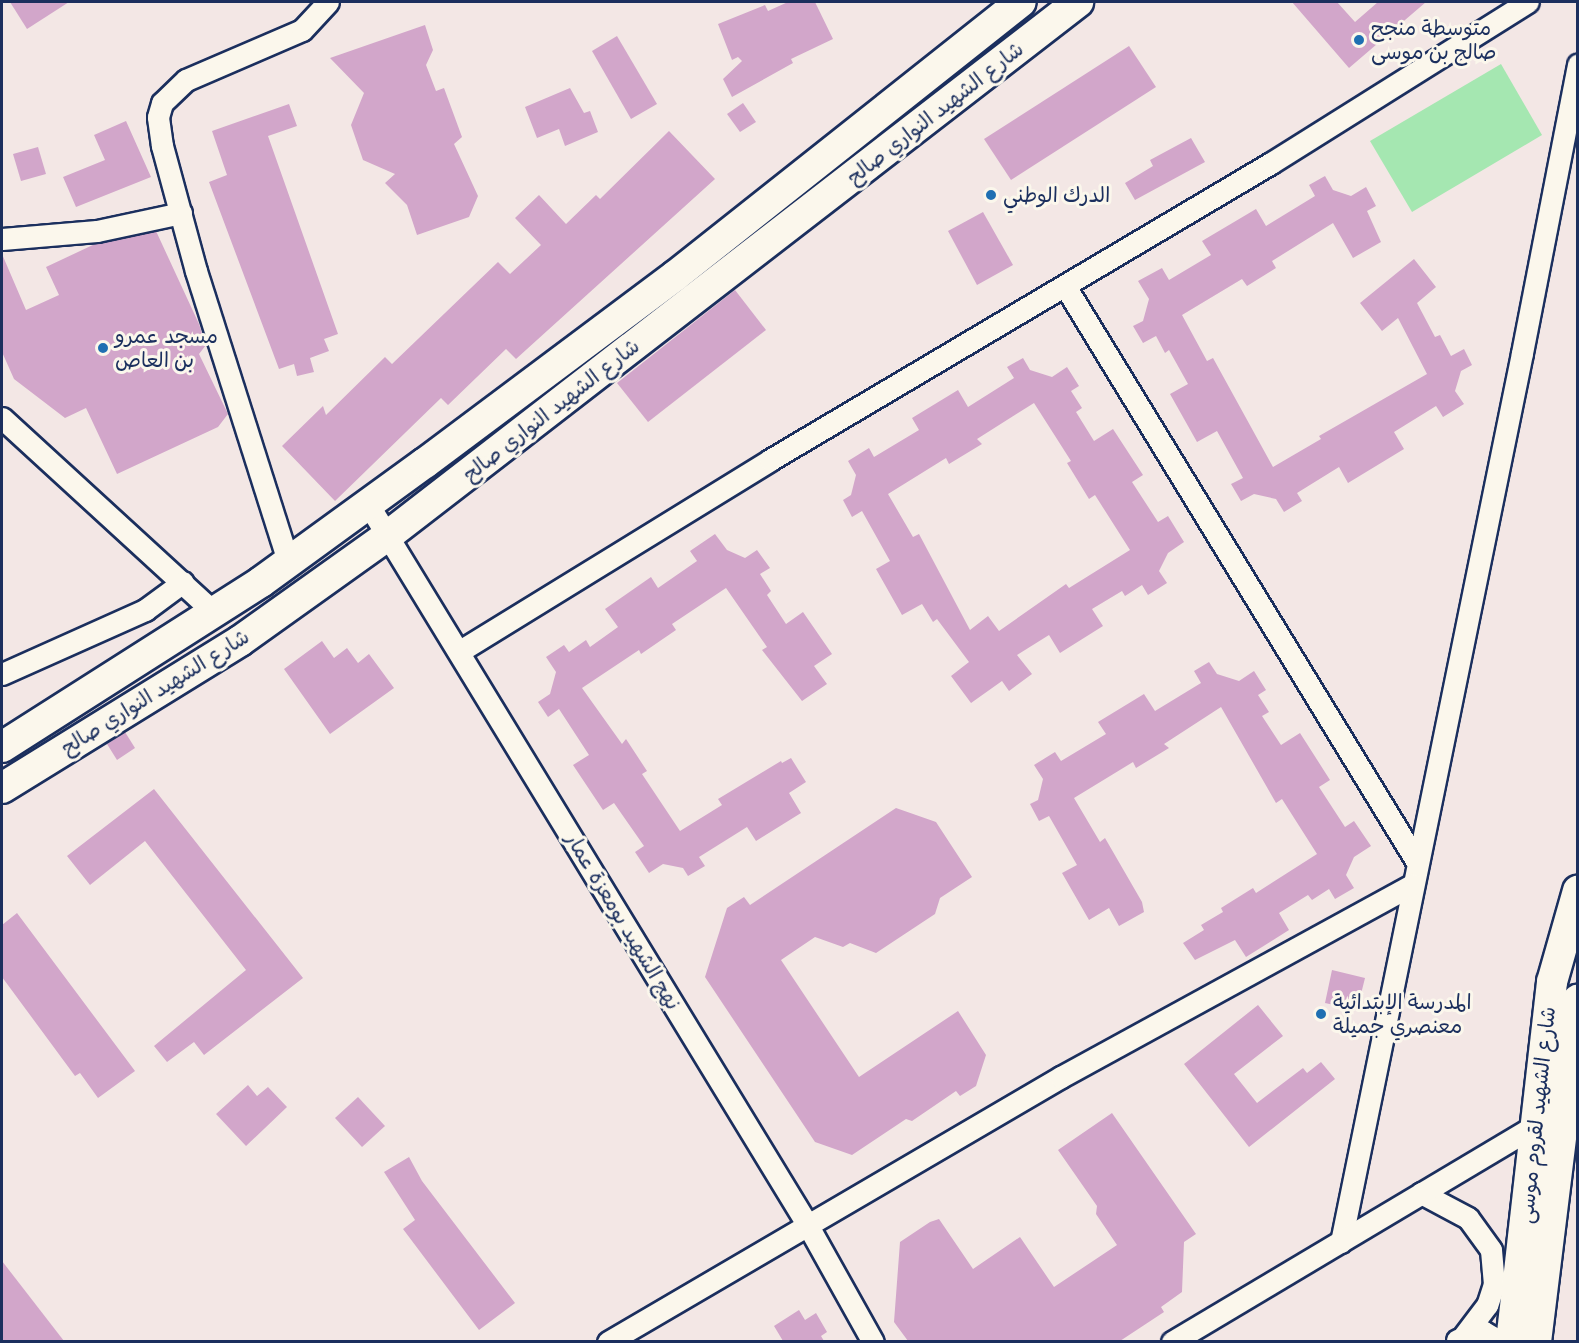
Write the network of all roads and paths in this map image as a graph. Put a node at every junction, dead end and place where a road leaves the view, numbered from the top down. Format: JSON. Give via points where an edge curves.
{"nodes":[{"id":1,"x":328,"y":2,"type":"edge"},
{"id":2,"x":1021,"y":2,"type":"edge"},
{"id":3,"x":1078,"y":2,"type":"edge"},
{"id":4,"x":1528,"y":2,"type":"edge"},
{"id":5,"x":1578,"y":64,"type":"edge"},
{"id":6,"x":181,"y":213,"type":"junction"},
{"id":7,"x":2,"y":239,"type":"edge"},
{"id":8,"x":1065,"y":286,"type":"junction"},
{"id":9,"x":2,"y":418,"type":"edge"},
{"id":10,"x":368,"y":504,"type":"junction"},
{"id":11,"x":390,"y":534,"type":"junction"},
{"id":12,"x":288,"y":561,"type":"junction"},
{"id":13,"x":183,"y":582,"type":"junction"},
{"id":14,"x":215,"y":613,"type":"junction"},
{"id":15,"x":460,"y":651,"type":"junction"},
{"id":16,"x":2,"y":674,"type":"edge"},
{"id":17,"x":2,"y":747,"type":"edge"},
{"id":18,"x":2,"y":788,"type":"edge"},
{"id":19,"x":1417,"y":862,"type":"junction"},
{"id":20,"x":1413,"y":884,"type":"junction"},
{"id":21,"x":1578,"y":891,"type":"edge"},
{"id":22,"x":1565,"y":985,"type":"edge"},
{"id":23,"x":1578,"y":1000,"type":"edge"},
{"id":24,"x":1537,"y":1124,"type":"junction"},
{"id":25,"x":1421,"y":1193,"type":"junction"},
{"id":26,"x":807,"y":1224,"type":"junction"},
{"id":27,"x":1341,"y":1242,"type":"junction"},
{"id":28,"x":1494,"y":1284,"type":"junction"},
{"id":29,"x":1459,"y":1339,"type":"edge"},
{"id":30,"x":608,"y":1341,"type":"edge"},
{"id":31,"x":873,"y":1341,"type":"edge"},
{"id":32,"x":1172,"y":1341,"type":"edge"},
{"id":33,"x":1501,"y":1341,"type":"edge"},
{"id":34,"x":1507,"y":1341,"type":"edge"},
{"id":35,"x":1511,"y":1341,"type":"edge"},
{"id":36,"x":1536,"y":1341,"type":"edge"}],
"edges":[{"from":1,"to":6,"type":"street","via":[[302,30],[186,80],[162,103],[158,132]]},
{"from":2,"to":10,"type":"street","name":"شارع الشهيد النواري صالح","via":[[675,276]]},
{"from":3,"to":11,"type":"street","name":"شارع الشهيد النواري صالح"},
{"from":4,"to":8,"type":"street"},
{"from":5,"to":19,"type":"street"},
{"from":6,"to":7,"type":"street","via":[[97,231]]},
{"from":6,"to":12,"type":"street"},
{"from":8,"to":15,"type":"street","via":[[770,460]]},
{"from":8,"to":19,"type":"street"},
{"from":9,"to":13,"type":"street"},
{"from":10,"to":11,"type":"street","name":"نهج الشهيد بومعزة عمار"},
{"from":10,"to":12,"type":"street","name":"شارع الشهيد النواري صالح"},
{"from":11,"to":15,"type":"street","name":"نهج الشهيد بومعزة عمار"},
{"from":11,"to":18,"type":"street","name":"شارع الشهيد النواري صالح","via":[[240,641]]},
{"from":12,"to":14,"type":"street","name":"شارع الشهيد النواري صالح"},
{"from":13,"to":14,"type":"street"},
{"from":13,"to":16,"type":"street","via":[[146,610]]},
{"from":14,"to":17,"type":"street","name":"شارع الشهيد النواري صالح"},
{"from":15,"to":26,"type":"street","name":"نهج الشهيد بومعزة عمار"},
{"from":19,"to":20,"type":"street"},
{"from":20,"to":26,"type":"street","via":[[1061,1077]]},
{"from":20,"to":27,"type":"street"},
{"from":21,"to":22,"type":"street","name":"شارع الشهيد لقروم موسى"},
{"from":22,"to":24,"type":"street","name":"شارع الشهيد لقروم موسى"},
{"from":23,"to":36,"type":"street","name":"شارع الشهيد لقروم موسى"},
{"from":24,"to":25,"type":"street"},
{"from":24,"to":35,"type":"street","name":"شارع الشهيد لقروم موسى"},
{"from":25,"to":27,"type":"street"},
{"from":25,"to":28,"type":"street","via":[[1454,1207],[1478,1228],[1491,1250]]},
{"from":26,"to":30,"type":"street"},
{"from":26,"to":31,"type":"street","name":"نهج الشهيد بومعزة عمار"},
{"from":27,"to":32,"type":"street"},
{"from":28,"to":29,"type":"street","via":[[1487,1305]]},
{"from":28,"to":34,"type":"street"},
{"from":29,"to":33,"type":"street","via":[[1484,1332]]}]}
